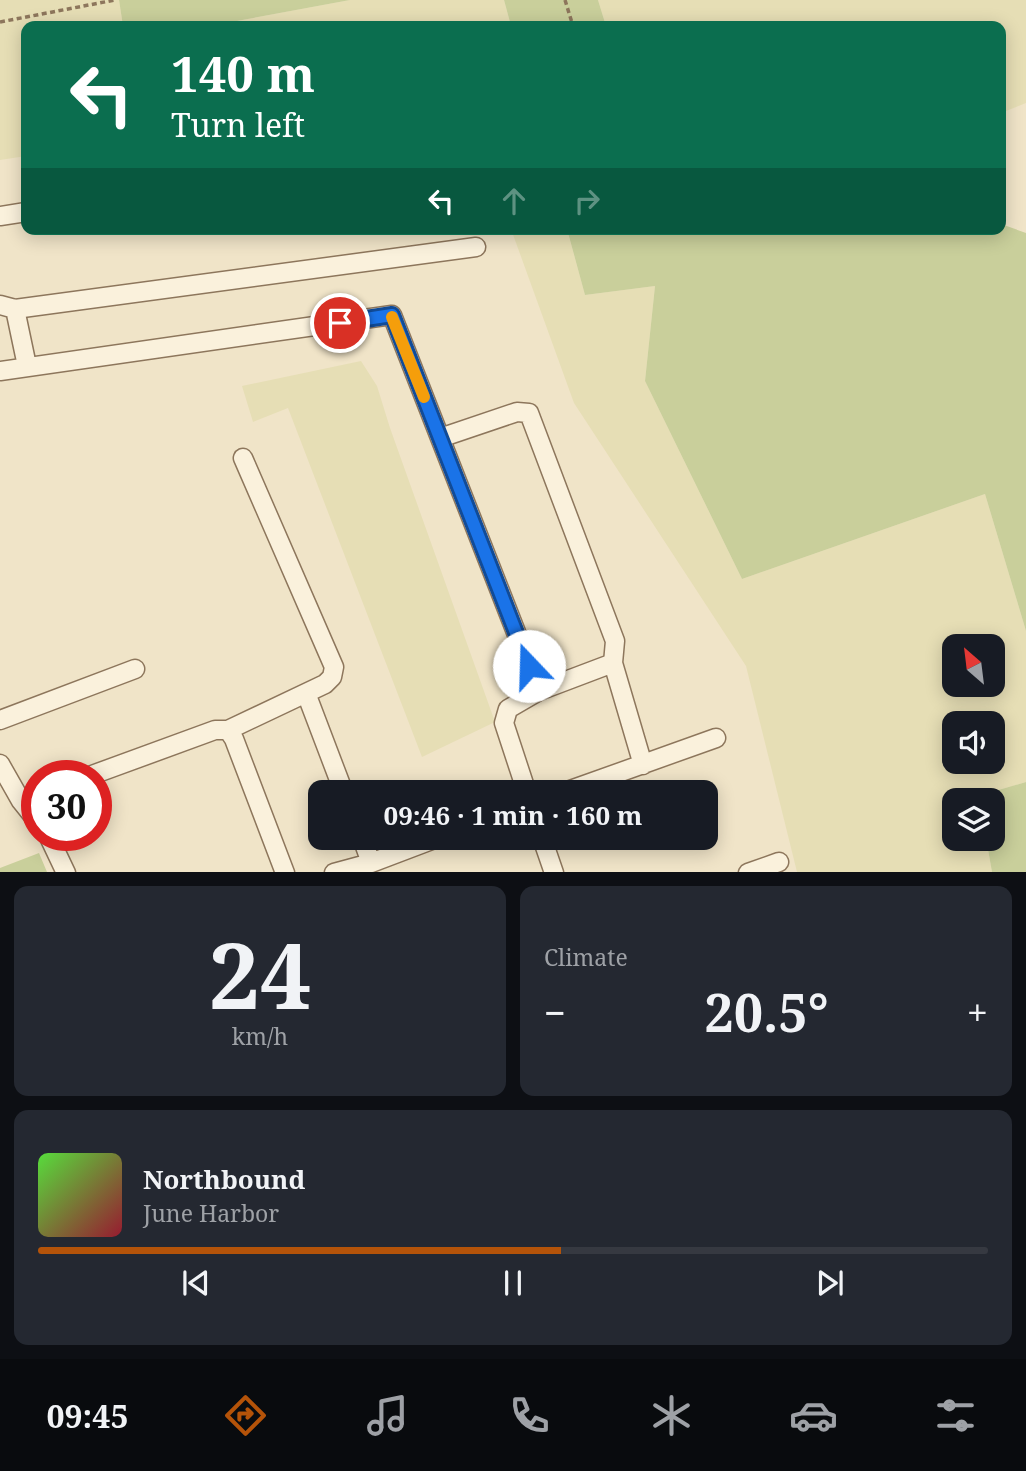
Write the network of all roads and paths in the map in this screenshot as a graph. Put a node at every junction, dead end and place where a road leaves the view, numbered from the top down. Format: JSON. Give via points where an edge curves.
{"nodes":[{"id":1,"x":115,"y":0,"type":"edge"},
{"id":2,"x":565,"y":0,"type":"edge"},
{"id":3,"x":571,"y":21,"type":"edge"},
{"id":4,"x":0,"y":22,"type":"edge"},
{"id":5,"x":21,"y":213,"type":"edge"},
{"id":6,"x":0,"y":216,"type":"edge"},
{"id":7,"x":476,"y":247,"type":"dead end"},
{"id":8,"x":8,"y":307,"type":"edge"},
{"id":9,"x":27,"y":366,"type":"junction"},
{"id":10,"x":0,"y":371,"type":"edge"},
{"id":11,"x":440,"y":438,"type":"junction"},
{"id":12,"x":243,"y":458,"type":"dead end"},
{"id":13,"x":613,"y":663,"type":"junction"},
{"id":14,"x":135,"y":669,"type":"dead end"},
{"id":15,"x":539,"y":691,"type":"junction"},
{"id":16,"x":306,"y":693,"type":"junction"},
{"id":17,"x":0,"y":720,"type":"edge"},
{"id":18,"x":228,"y":730,"type":"junction"},
{"id":19,"x":716,"y":738,"type":"dead end"},
{"id":20,"x":0,"y":764,"type":"edge"},
{"id":21,"x":643,"y":765,"type":"junction"},
{"id":22,"x":112,"y":768,"type":"edge"},
{"id":23,"x":339,"y":780,"type":"edge"},
{"id":24,"x":523,"y":780,"type":"edge"},
{"id":25,"x":600,"y":780,"type":"edge"},
{"id":26,"x":21,"y":789,"type":"edge"},
{"id":27,"x":366,"y":850,"type":"edge"},
{"id":28,"x":405,"y":850,"type":"edge"},
{"id":29,"x":546,"y":850,"type":"edge"},
{"id":30,"x":56,"y":851,"type":"edge"},
{"id":31,"x":779,"y":862,"type":"dead end"},
{"id":32,"x":371,"y":863,"type":"junction"},
{"id":33,"x":66,"y":872,"type":"edge"},
{"id":34,"x":285,"y":872,"type":"edge"},
{"id":35,"x":338,"y":872,"type":"edge"},
{"id":36,"x":554,"y":872,"type":"edge"},
{"id":37,"x":751,"y":872,"type":"edge"}],
"edges":[{"from":1,"to":4,"type":"path"},
{"from":2,"to":3,"type":"path"},
{"from":5,"to":6,"type":"street"},
{"from":7,"to":8,"type":"street"},
{"from":8,"to":9,"type":"street"},
{"from":9,"to":10,"type":"street"},
{"from":9,"to":11,"type":"street","via":[[392,315]]},
{"from":11,"to":13,"type":"street","via":[[529,412],[615,641]]},
{"from":11,"to":15,"type":"street"},
{"from":12,"to":16,"type":"street","via":[[334,667],[325,684]]},
{"from":13,"to":15,"type":"street"},
{"from":13,"to":21,"type":"street"},
{"from":14,"to":17,"type":"street"},
{"from":15,"to":24,"type":"street","via":[[508,709],[504,723]]},
{"from":16,"to":18,"type":"street"},
{"from":16,"to":23,"type":"street"},
{"from":18,"to":22,"type":"street","via":[[215,730]]},
{"from":18,"to":34,"type":"street"},
{"from":19,"to":21,"type":"street"},
{"from":20,"to":26,"type":"street"},
{"from":21,"to":25,"type":"street"},
{"from":27,"to":32,"type":"street"},
{"from":28,"to":32,"type":"street"},
{"from":29,"to":36,"type":"street"},
{"from":30,"to":33,"type":"street"},
{"from":31,"to":37,"type":"street"},
{"from":32,"to":35,"type":"street"}]}
